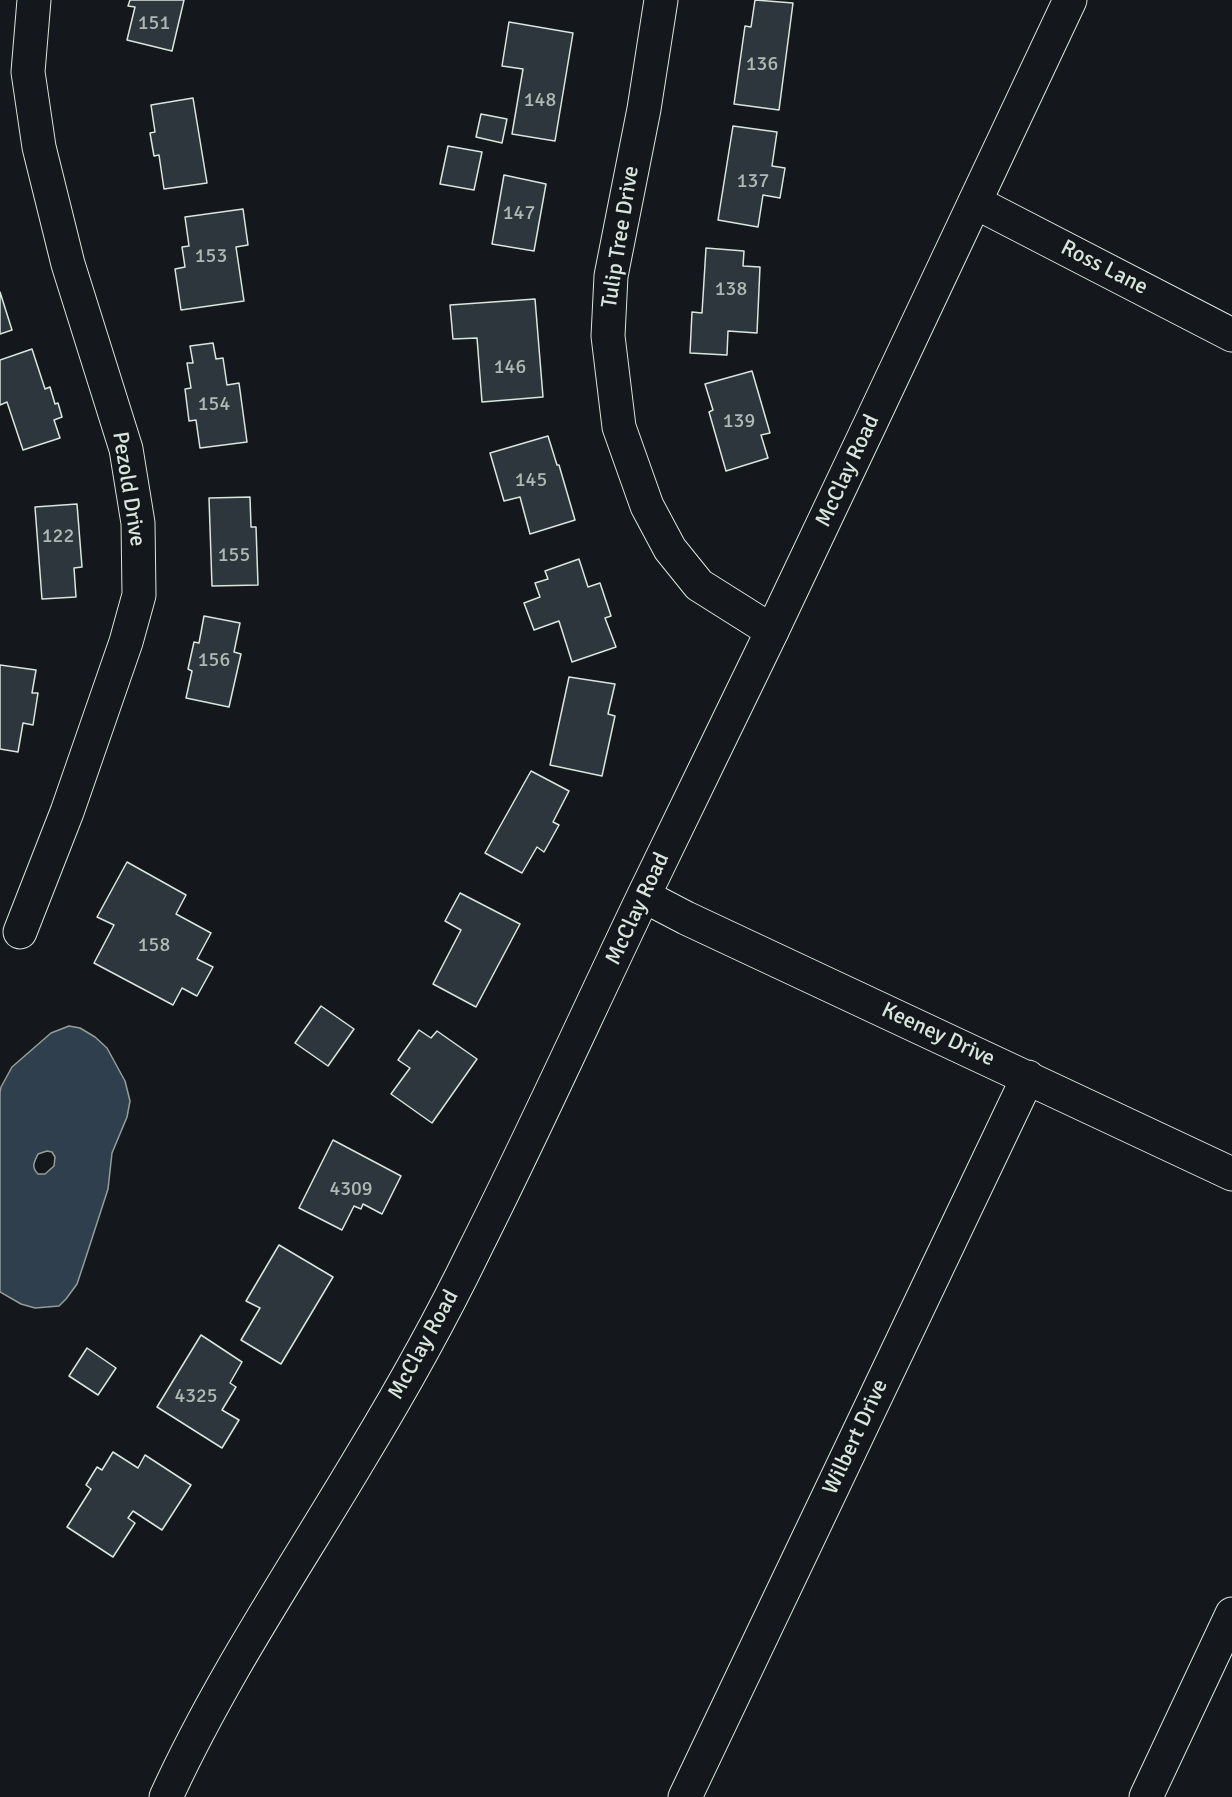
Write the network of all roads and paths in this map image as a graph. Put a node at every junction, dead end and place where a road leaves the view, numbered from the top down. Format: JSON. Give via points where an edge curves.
{"nodes":[{"id":1,"x":34,"y":0,"type":"edge"},
{"id":2,"x":661,"y":0,"type":"edge"},
{"id":3,"x":1070,"y":0,"type":"edge"},
{"id":4,"x":975,"y":202,"type":"junction"},
{"id":5,"x":1232,"y":335,"type":"edge"},
{"id":6,"x":772,"y":631,"type":"junction"},
{"id":7,"x":644,"y":896,"type":"junction"},
{"id":8,"x":20,"y":932,"type":"dead end"},
{"id":9,"x":1028,"y":1077,"type":"junction"},
{"id":10,"x":1232,"y":1174,"type":"edge"},
{"id":11,"x":1232,"y":1614,"type":"edge"},
{"id":12,"x":166,"y":1797,"type":"edge"},
{"id":13,"x":684,"y":1797,"type":"edge"},
{"id":14,"x":1146,"y":1797,"type":"edge"}],
"edges":[{"from":1,"to":8,"type":"street","name":"Pezold Drive","via":[[28,72],[39,147],[68,264],[126,449],[138,523],[139,595],[67,812]]},
{"from":2,"to":6,"type":"street","name":"Tulip Tree Drive","via":[[611,276],[608,336],[619,427],[647,506],[670,549],[699,585]]},
{"from":3,"to":4,"type":"street","name":"McClay Road"},
{"from":4,"to":5,"type":"street","name":"Ross Lane"},
{"from":4,"to":6,"type":"street","name":"McClay Road"},
{"from":6,"to":7,"type":"street","name":"McClay Road"},
{"from":7,"to":9,"type":"street","name":"Keeney Drive"},
{"from":7,"to":12,"type":"street","name":"McClay Road","via":[[555,1086],[419,1358],[233,1668]]},
{"from":9,"to":10,"type":"street","name":"Keeney Drive"},
{"from":9,"to":13,"type":"street","name":"Wilbert Drive"},
{"from":11,"to":14,"type":"street"}]}
